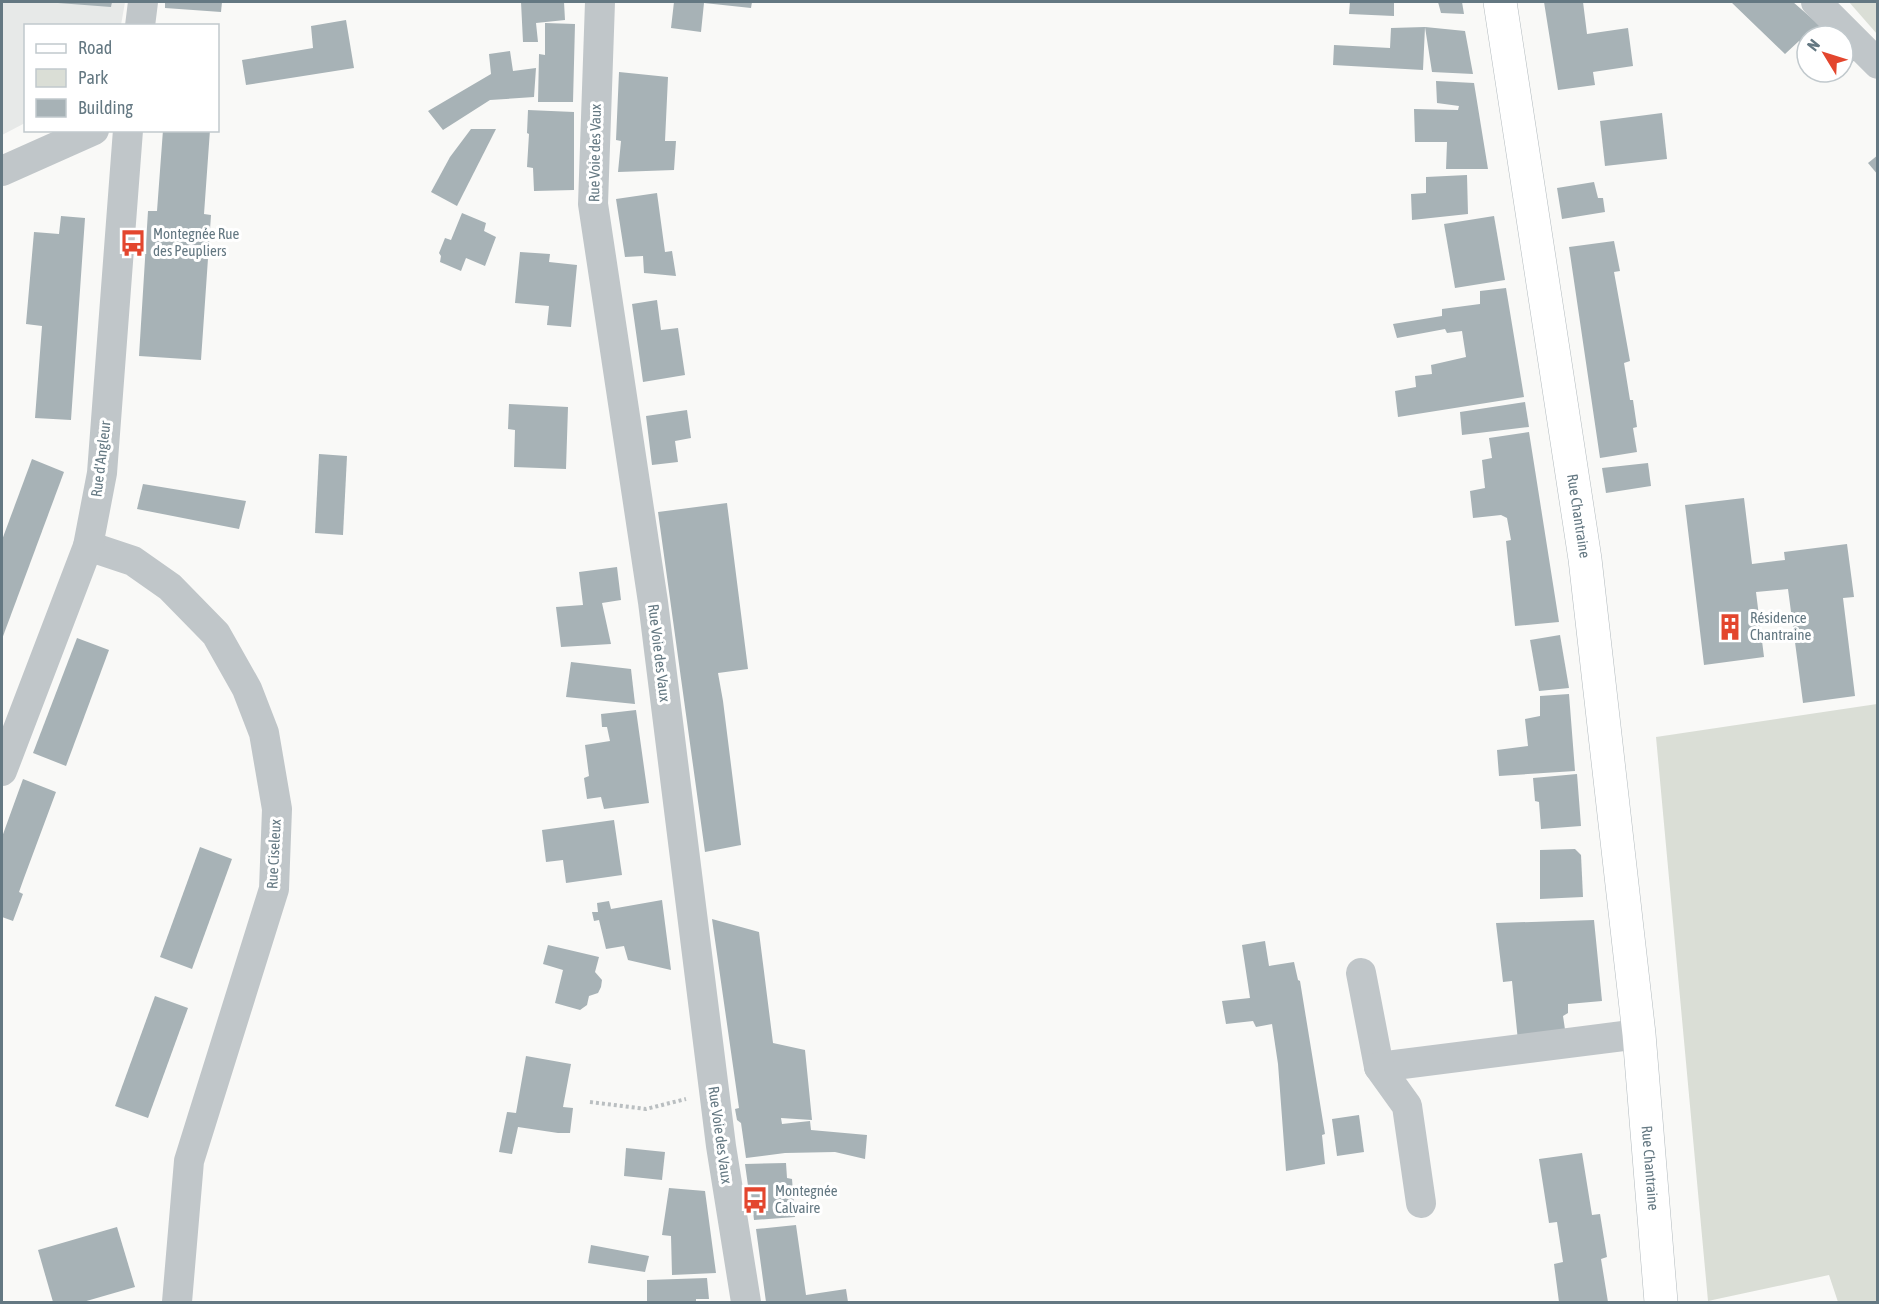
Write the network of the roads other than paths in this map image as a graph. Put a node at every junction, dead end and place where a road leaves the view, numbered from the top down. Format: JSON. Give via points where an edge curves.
{"nodes":[{"id":1,"x":144,"y":2,"type":"edge"},
{"id":2,"x":600,"y":2,"type":"edge"},
{"id":3,"x":1500,"y":2,"type":"edge"},
{"id":4,"x":1816,"y":2,"type":"edge"},
{"id":5,"x":141,"y":24,"type":"edge"},
{"id":6,"x":1878,"y":64,"type":"edge"},
{"id":7,"x":90,"y":132,"type":"edge"},
{"id":8,"x":128,"y":132,"type":"edge"},
{"id":9,"x":2,"y":171,"type":"edge"},
{"id":10,"x":88,"y":546,"type":"junction"},
{"id":11,"x":2,"y":771,"type":"edge"},
{"id":12,"x":1361,"y":973,"type":"dead end"},
{"id":13,"x":1639,"y":1034,"type":"junction"},
{"id":14,"x":1379,"y":1067,"type":"junction"},
{"id":15,"x":1421,"y":1203,"type":"dead end"},
{"id":16,"x":177,"y":1302,"type":"edge"},
{"id":17,"x":746,"y":1302,"type":"edge"},
{"id":18,"x":1661,"y":1302,"type":"edge"}],
"edges":[{"from":1,"to":5,"type":"street"},
{"from":2,"to":17,"type":"street","name":"Rue Voie des Vaux","via":[[593,204],[652,602],[721,1146]]},
{"from":3,"to":13,"type":"street","name":"Rue Chantraine","via":[[1585,559]]},
{"from":4,"to":6,"type":"street"},
{"from":7,"to":9,"type":"street"},
{"from":8,"to":10,"type":"street","name":"Rue d'Angleur","via":[[102,473]]},
{"from":10,"to":11,"type":"street","name":"Rue d'Angleur"},
{"from":10,"to":16,"type":"street","name":"Rue Ciseleux","via":[[133,561],[170,586],[216,634],[248,689],[264,733],[277,809],[274,890],[189,1161]]},
{"from":12,"to":14,"type":"street"},
{"from":13,"to":14,"type":"street"},
{"from":13,"to":18,"type":"street","name":"Rue Chantraine"},
{"from":14,"to":15,"type":"street","via":[[1407,1106]]}]}
